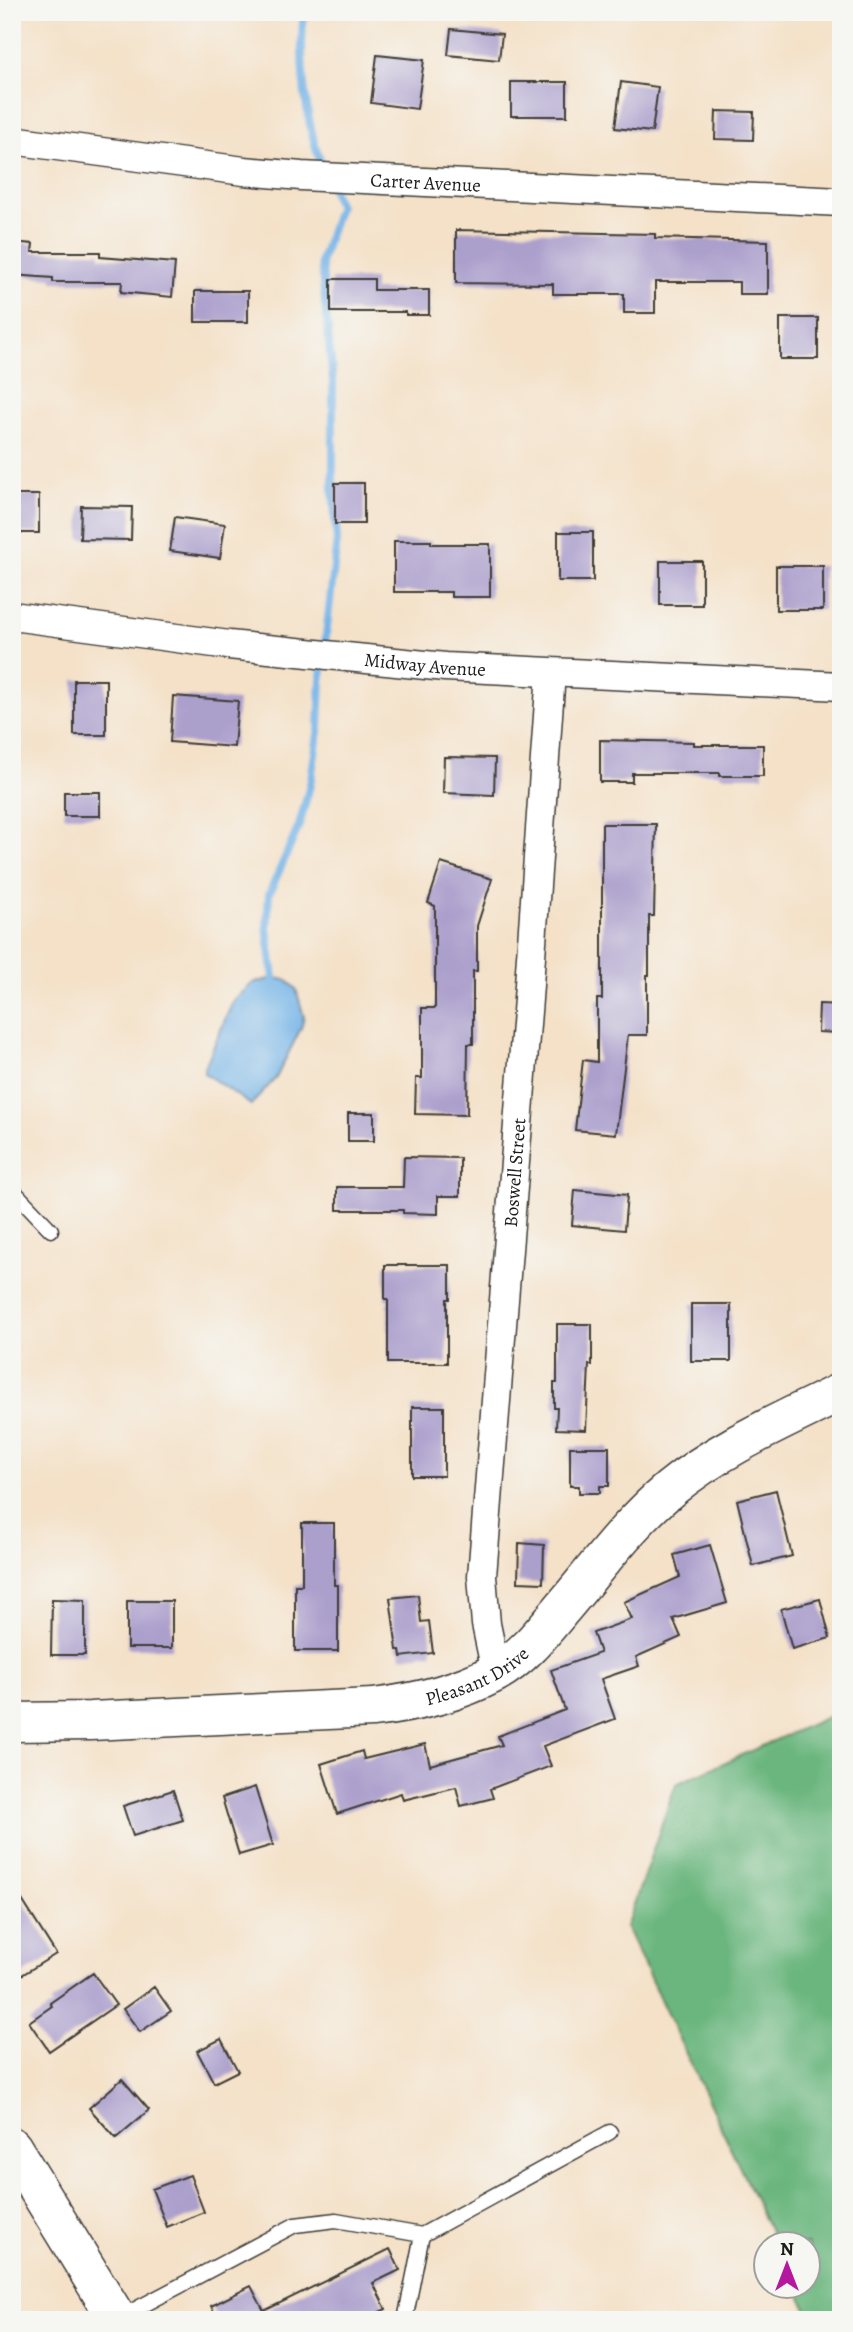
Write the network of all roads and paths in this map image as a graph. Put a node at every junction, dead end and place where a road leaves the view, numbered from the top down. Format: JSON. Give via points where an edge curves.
{"nodes":[{"id":1,"x":12,"y":140,"type":"edge"},
{"id":2,"x":841,"y":202,"type":"edge"},
{"id":3,"x":12,"y":616,"type":"edge"},
{"id":4,"x":551,"y":673,"type":"junction"},
{"id":5,"x":841,"y":685,"type":"edge"},
{"id":6,"x":12,"y":1189,"type":"edge"},
{"id":7,"x":51,"y":1230,"type":"dead end"},
{"id":8,"x":841,"y":1392,"type":"edge"},
{"id":9,"x":496,"y":1672,"type":"junction"},
{"id":10,"x":12,"y":1722,"type":"edge"},
{"id":11,"x":610,"y":2132,"type":"dead end"},
{"id":12,"x":12,"y":2147,"type":"edge"},
{"id":13,"x":422,"y":2235,"type":"junction"},
{"id":14,"x":118,"y":2319,"type":"edge"},
{"id":15,"x":405,"y":2320,"type":"edge"}],
"edges":[{"from":1,"to":2,"type":"street","name":"Carter Avenue","via":[[301,176]]},
{"from":3,"to":4,"type":"street","name":"Midway Avenue","via":[[323,655]]},
{"from":4,"to":5,"type":"street","name":"Midway Avenue"},
{"from":4,"to":9,"type":"street","name":"Boswell Street","via":[[482,1576]]},
{"from":6,"to":7,"type":"lane"},
{"from":8,"to":9,"type":"street","name":"Pleasant Drive","via":[[744,1440],[670,1488],[639,1517],[538,1637]]},
{"from":9,"to":10,"type":"street","name":"Pleasant Drive","via":[[444,1694],[373,1708]]},
{"from":11,"to":13,"type":"lane"},
{"from":12,"to":14,"type":"street"},
{"from":13,"to":14,"type":"lane","via":[[337,2220],[295,2225]]},
{"from":13,"to":15,"type":"lane"}]}
